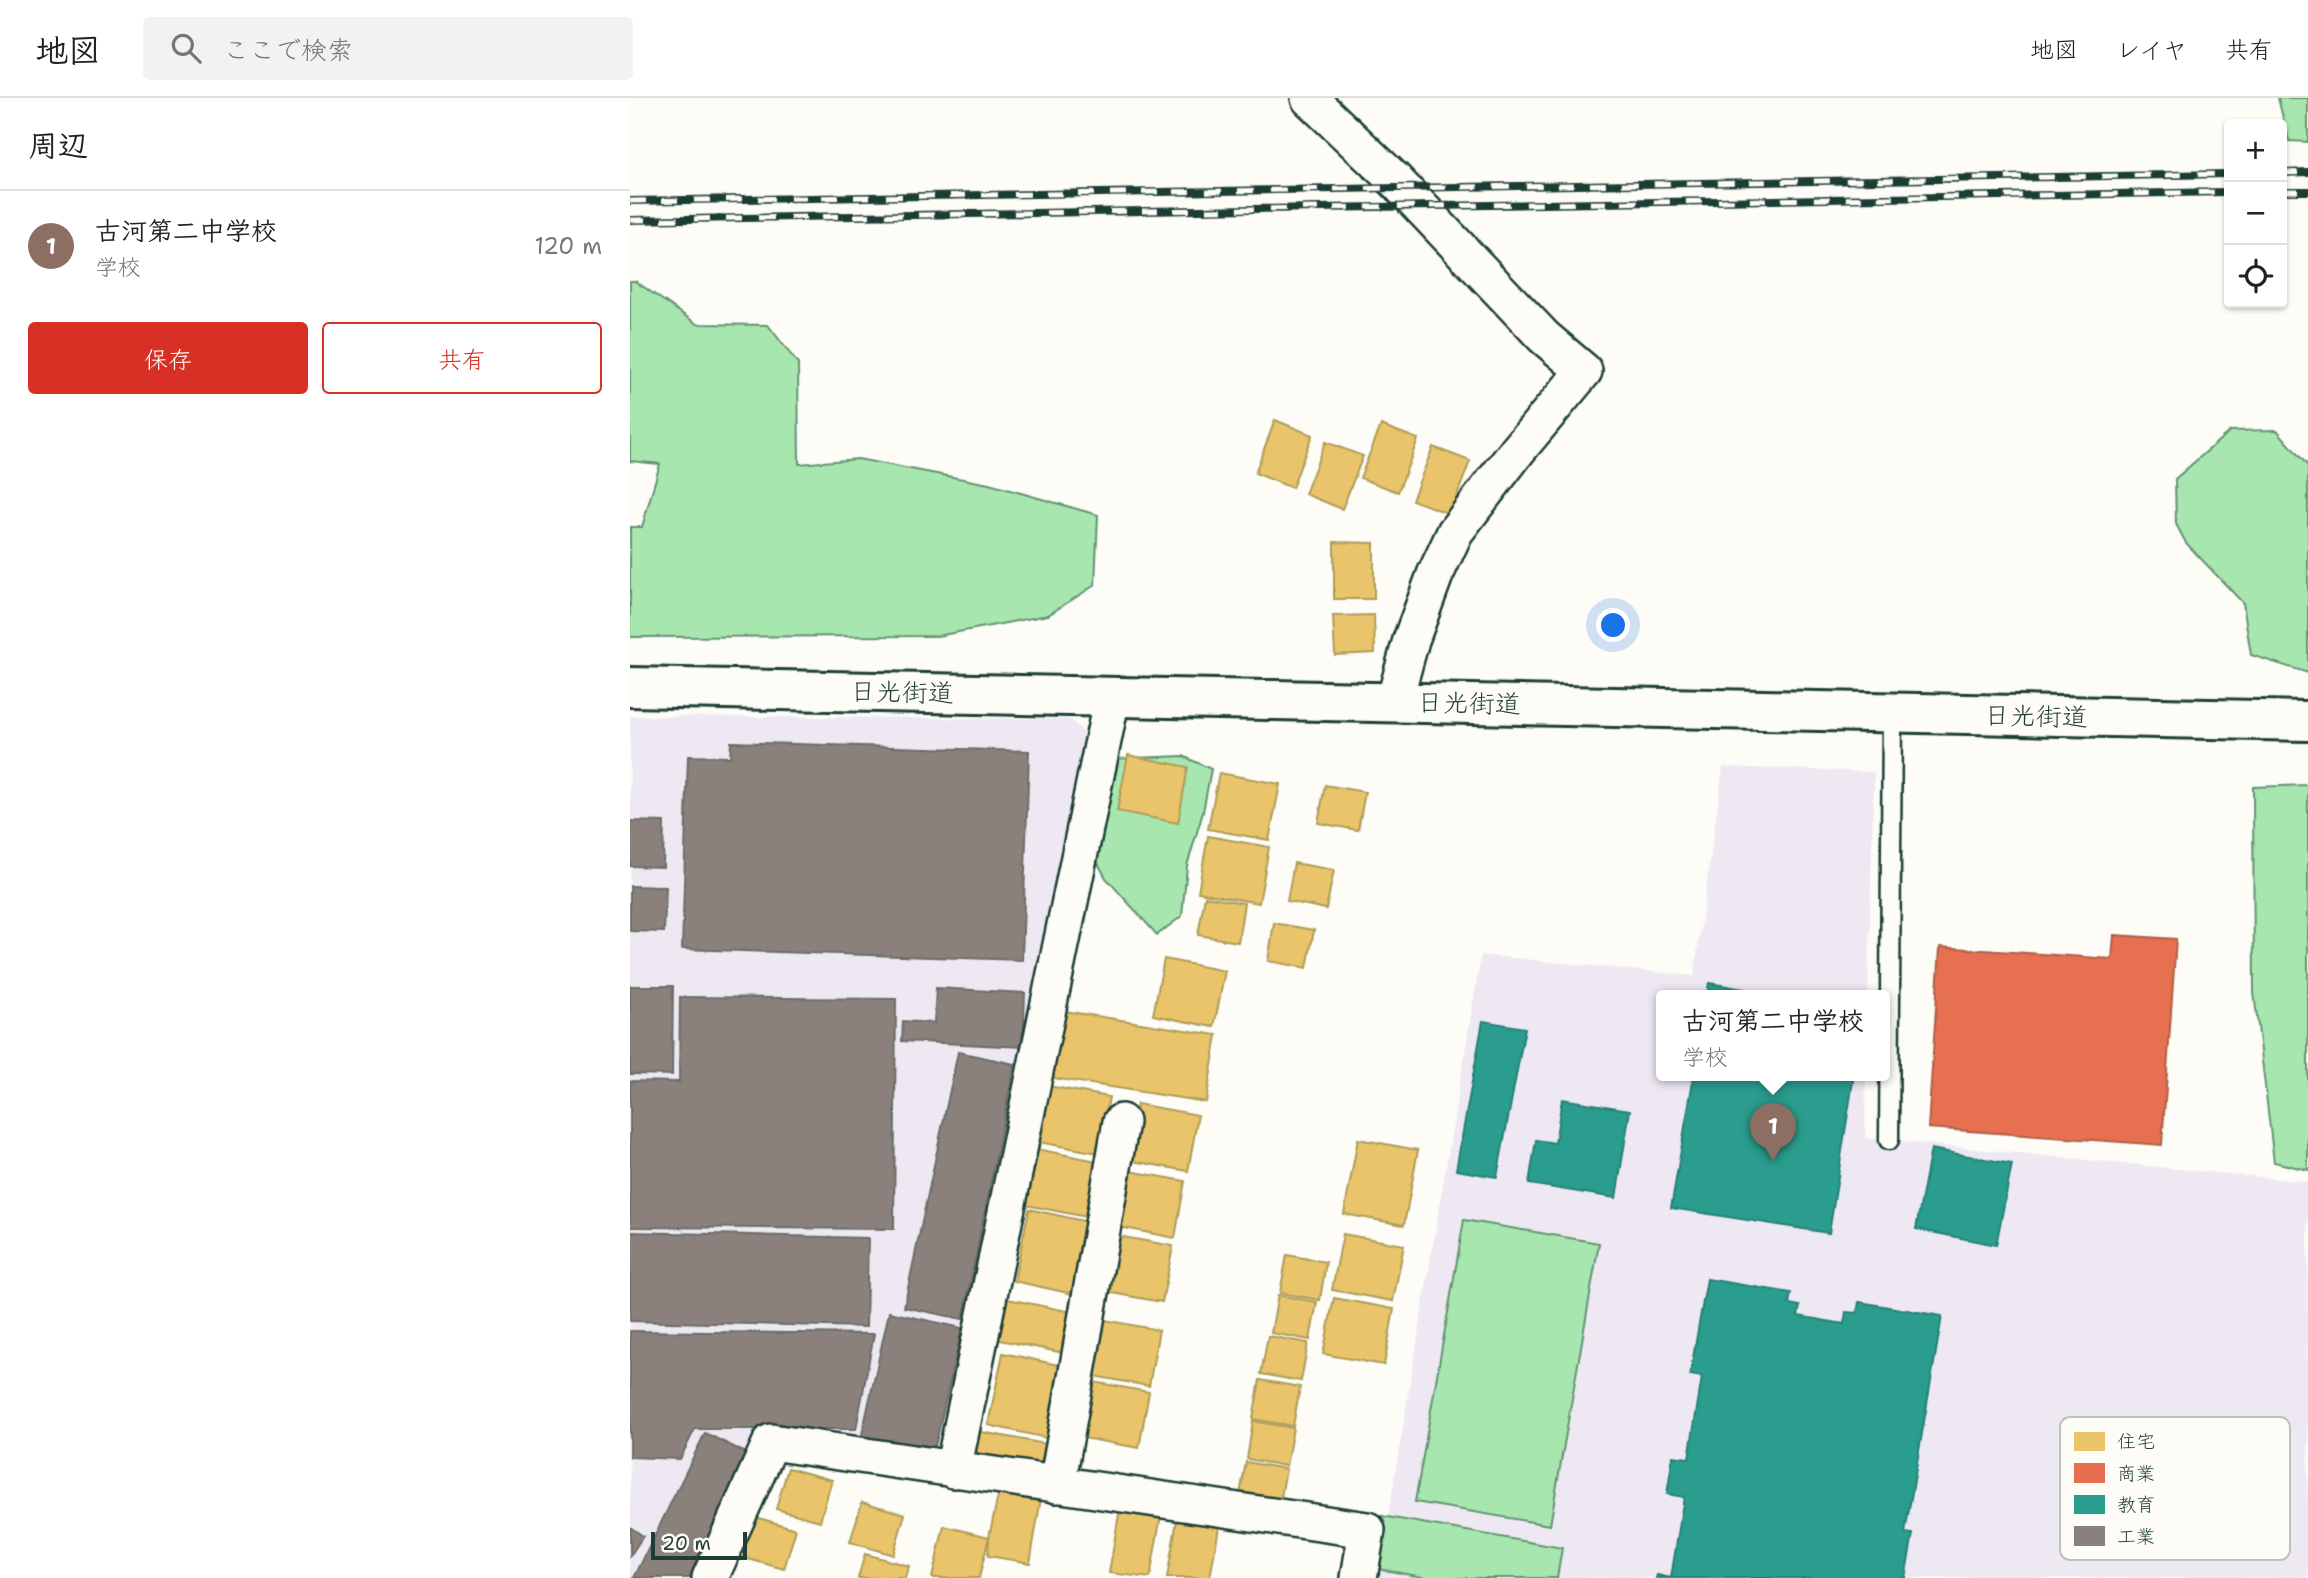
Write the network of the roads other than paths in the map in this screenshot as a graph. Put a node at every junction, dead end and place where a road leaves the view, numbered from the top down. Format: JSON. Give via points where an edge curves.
{"nodes":[{"id":1,"x":1309,"y":98,"type":"edge"},
{"id":2,"x":630,"y":687,"type":"edge"},
{"id":3,"x":1112,"y":696,"type":"junction"},
{"id":4,"x":1394,"y":702,"type":"junction"},
{"id":5,"x":1892,"y":713,"type":"junction"},
{"id":6,"x":2308,"y":721,"type":"edge"},
{"id":7,"x":1890,"y":998,"type":"edge"},
{"id":8,"x":1889,"y":1081,"type":"edge"},
{"id":9,"x":1121,"y":1122,"type":"dead end"},
{"id":10,"x":1889,"y":1140,"type":"dead end"},
{"id":11,"x":953,"y":1470,"type":"junction"},
{"id":12,"x":1057,"y":1485,"type":"junction"},
{"id":13,"x":710,"y":1578,"type":"edge"},
{"id":14,"x":1359,"y":1578,"type":"edge"}],
"edges":[{"from":1,"to":4,"type":"street","via":[[1395,180],[1544,337],[1584,371],[1455,532],[1410,640]]},
{"from":2,"to":3,"type":"main road","name":"日光街道"},
{"from":3,"to":4,"type":"main road","name":"日光街道"},
{"from":3,"to":11,"type":"street"},
{"from":4,"to":5,"type":"main road","name":"日光街道"},
{"from":5,"to":6,"type":"main road","name":"日光街道"},
{"from":5,"to":7,"type":"lane"},
{"from":8,"to":10,"type":"lane"},
{"from":9,"to":12,"type":"street"},
{"from":11,"to":12,"type":"street"},
{"from":11,"to":13,"type":"street","via":[[771,1442]]},
{"from":12,"to":14,"type":"street","via":[[1367,1530]]}]}
